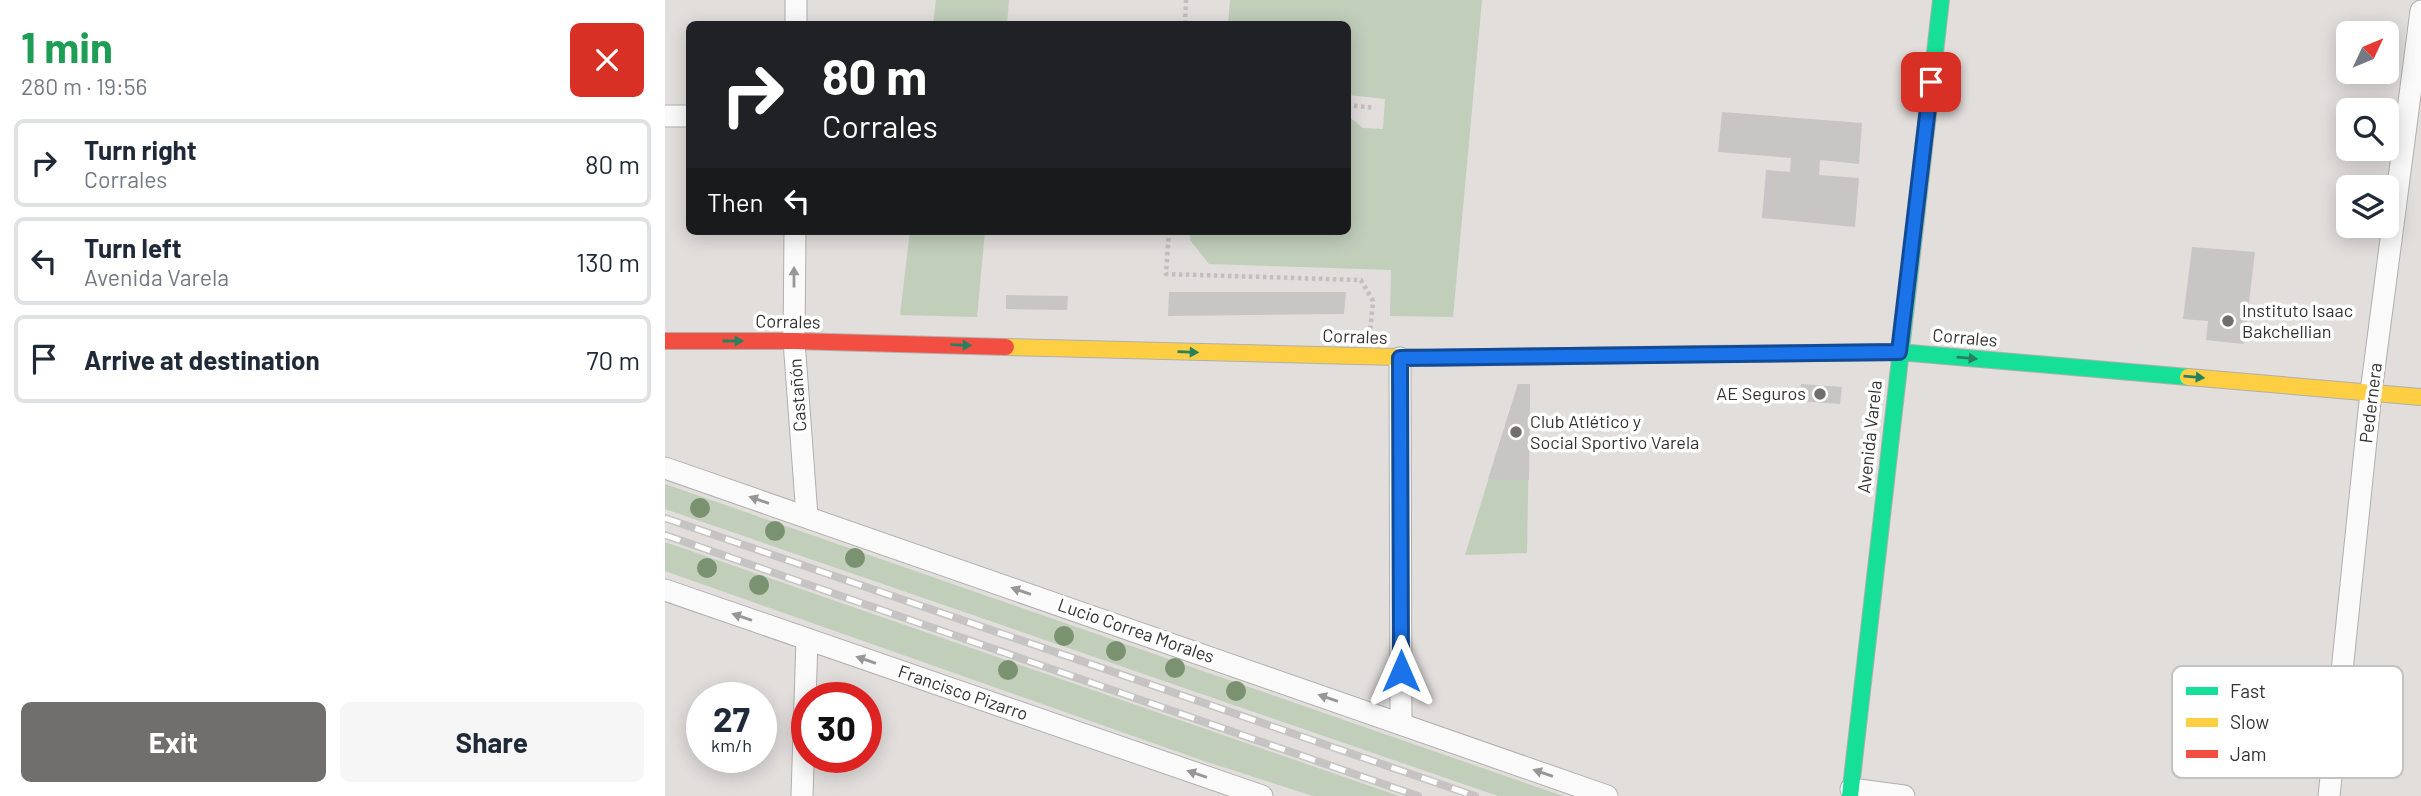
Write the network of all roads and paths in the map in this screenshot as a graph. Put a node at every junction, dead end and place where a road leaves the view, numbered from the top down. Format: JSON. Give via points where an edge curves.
{"nodes":[{"id":1,"x":796,"y":0,"type":"edge"},
{"id":2,"x":1187,"y":0,"type":"edge"},
{"id":3,"x":1941,"y":0,"type":"edge"},
{"id":4,"x":2421,"y":11,"type":"edge"},
{"id":5,"x":796,"y":21,"type":"edge"},
{"id":6,"x":1185,"y":21,"type":"edge"},
{"id":7,"x":1351,"y":105,"type":"edge"},
{"id":8,"x":1375,"y":108,"type":"dead end"},
{"id":9,"x":665,"y":116,"type":"edge"},
{"id":10,"x":686,"y":116,"type":"edge"},
{"id":11,"x":795,"y":235,"type":"edge"},
{"id":12,"x":1169,"y":235,"type":"edge"},
{"id":13,"x":665,"y":341,"type":"edge"},
{"id":14,"x":794,"y":341,"type":"junction"},
{"id":15,"x":1899,"y":352,"type":"junction"},
{"id":16,"x":1369,"y":357,"type":"junction"},
{"id":17,"x":1400,"y":358,"type":"junction"},
{"id":18,"x":2371,"y":392,"type":"junction"},
{"id":19,"x":2421,"y":397,"type":"edge"},
{"id":20,"x":665,"y":468,"type":"edge"},
{"id":21,"x":807,"y":516,"type":"junction"},
{"id":22,"x":665,"y":590,"type":"edge"},
{"id":23,"x":807,"y":639,"type":"junction"},
{"id":24,"x":2343,"y":666,"type":"edge"},
{"id":25,"x":1401,"y":724,"type":"junction"},
{"id":26,"x":2331,"y":778,"type":"edge"},
{"id":27,"x":1850,"y":793,"type":"edge"},
{"id":28,"x":802,"y":796,"type":"edge"},
{"id":29,"x":1262,"y":796,"type":"edge"},
{"id":30,"x":1607,"y":796,"type":"edge"},
{"id":31,"x":1904,"y":796,"type":"edge"},
{"id":32,"x":2329,"y":796,"type":"edge"}],
"edges":[{"from":1,"to":5,"type":"street"},
{"from":2,"to":6,"type":"path"},
{"from":3,"to":15,"type":"street","name":"Avenida Varela"},
{"from":4,"to":18,"type":"street","name":"Pedernera"},
{"from":7,"to":8,"type":"path"},
{"from":9,"to":10,"type":"street"},
{"from":14,"to":11,"type":"street","name":"Castañón","one_way":true},
{"from":12,"to":16,"type":"path","via":[[1166,274],[1361,280],[1373,301]]},
{"from":13,"to":14,"type":"street","name":"Corrales","one_way":true},
{"from":14,"to":16,"type":"street","name":"Corrales","one_way":true},
{"from":14,"to":21,"type":"street","name":"Castañón"},
{"from":15,"to":17,"type":"street","name":"Corrales"},
{"from":15,"to":18,"type":"street","name":"Corrales","one_way":true},
{"from":15,"to":27,"type":"street","name":"Avenida Varela"},
{"from":16,"to":17,"type":"street","name":"Corrales"},
{"from":17,"to":25,"type":"street"},
{"from":18,"to":19,"type":"street","name":"Corrales"},
{"from":18,"to":24,"type":"street","name":"Pedernera"},
{"from":21,"to":20,"type":"street","name":"Lucio Correa Morales","one_way":true},
{"from":25,"to":21,"type":"street","name":"Lucio Correa Morales","one_way":true},
{"from":23,"to":22,"type":"street","name":"Francisco Pizarro","one_way":true},
{"from":23,"to":28,"type":"street"},
{"from":29,"to":23,"type":"street","name":"Francisco Pizarro","one_way":true},
{"from":30,"to":25,"type":"street","name":"Lucio Correa Morales","one_way":true},
{"from":26,"to":32,"type":"street","name":"Pedernera"},
{"from":27,"to":31,"type":"street"}]}
